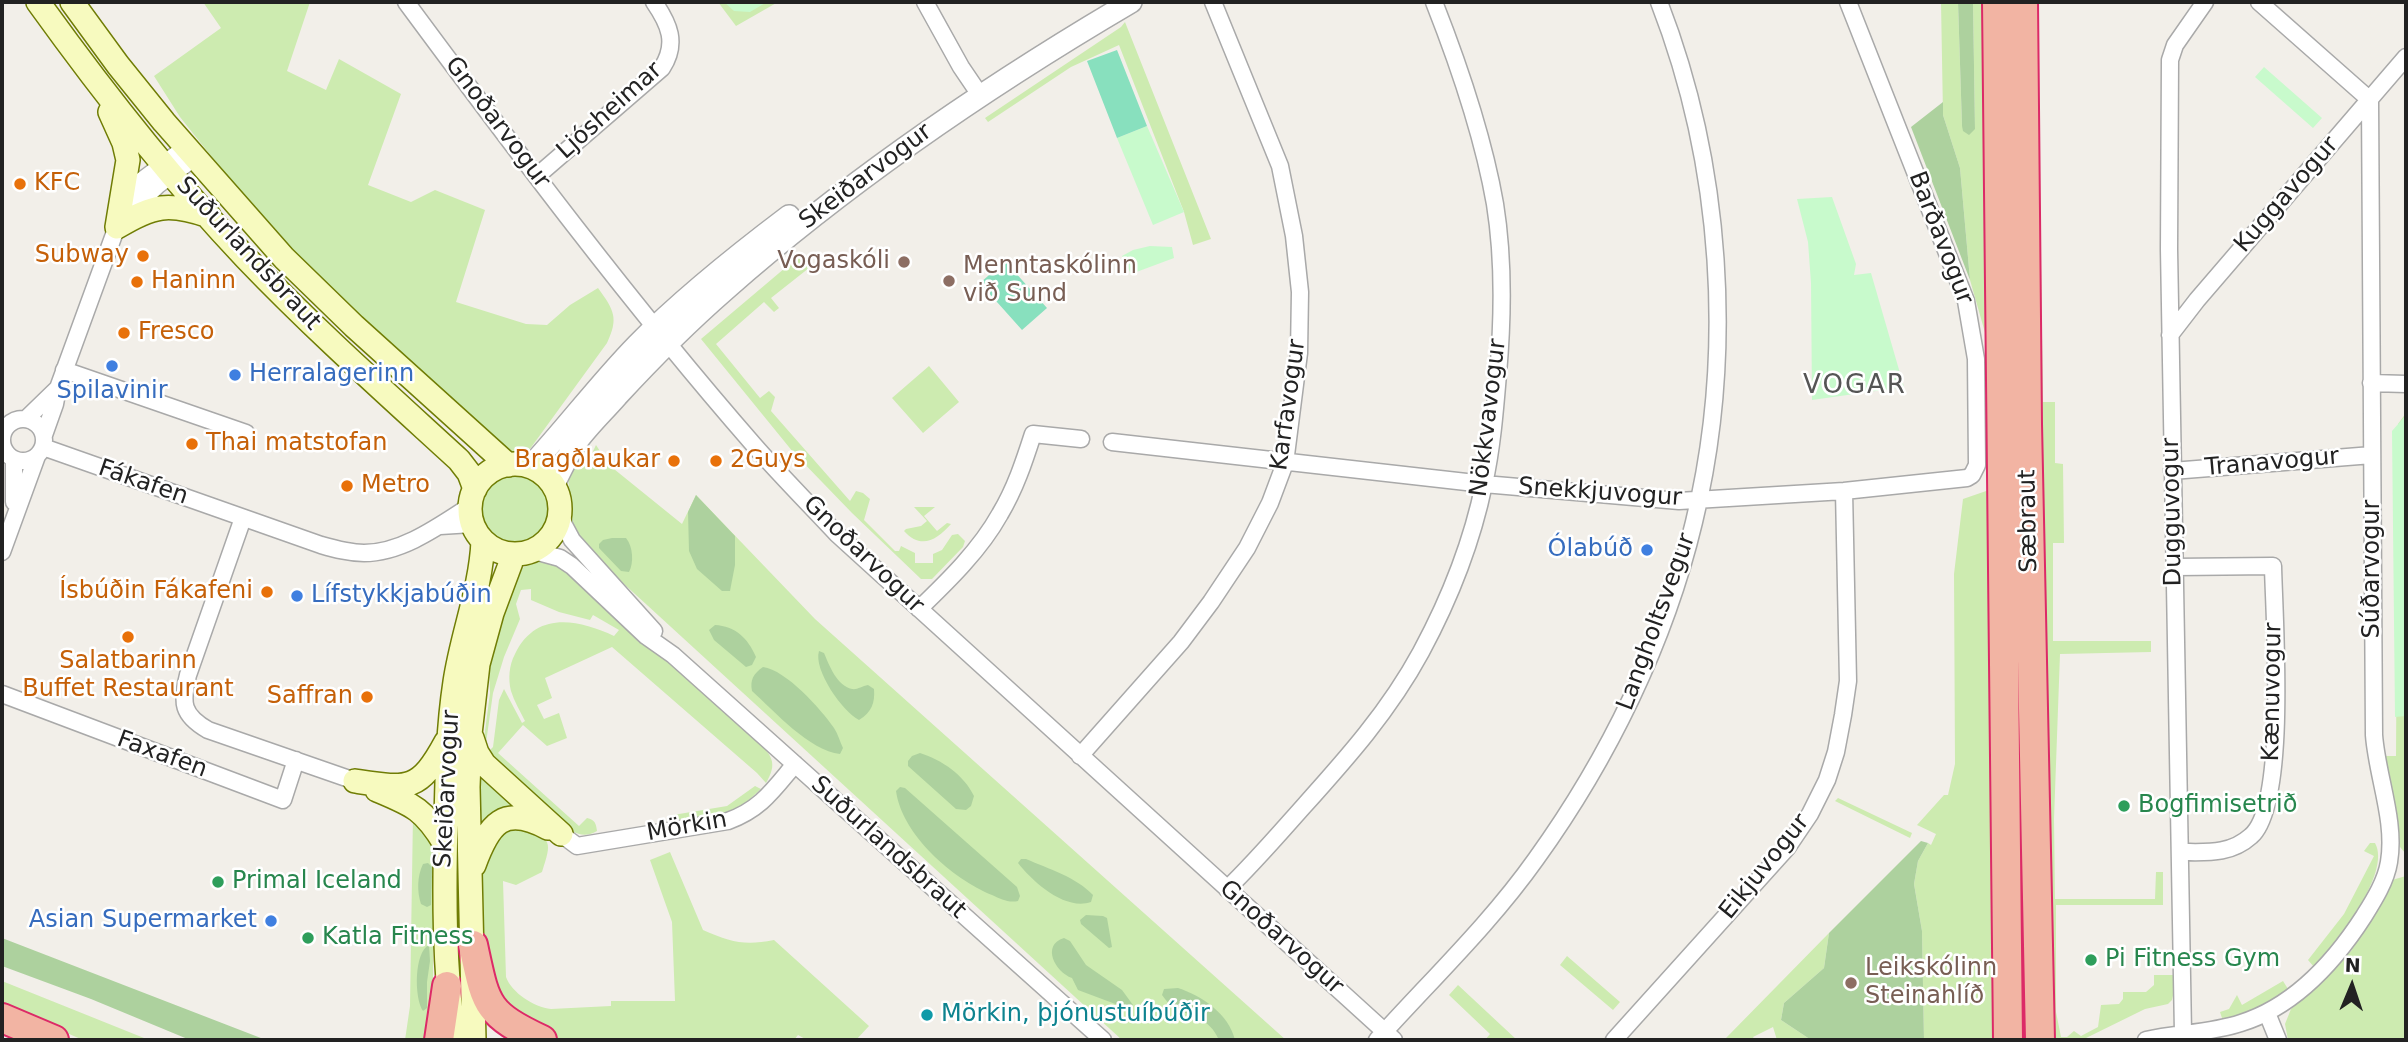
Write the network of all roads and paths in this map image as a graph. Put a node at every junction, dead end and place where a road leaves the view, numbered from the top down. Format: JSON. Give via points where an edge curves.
{"nodes":[{"id":1,"x":38,"y":2,"type":"edge"},
{"id":2,"x":72,"y":2,"type":"edge"},
{"id":3,"x":406,"y":2,"type":"edge"},
{"id":4,"x":653,"y":2,"type":"edge"},
{"id":5,"x":925,"y":2,"type":"edge"},
{"id":6,"x":1105,"y":2,"type":"edge"},
{"id":7,"x":1131,"y":2,"type":"edge"},
{"id":8,"x":1213,"y":2,"type":"edge"},
{"id":9,"x":1434,"y":2,"type":"edge"},
{"id":10,"x":1659,"y":2,"type":"edge"},
{"id":11,"x":1848,"y":2,"type":"edge"},
{"id":12,"x":1997,"y":2,"type":"edge"},
{"id":13,"x":2023,"y":2,"type":"edge"},
{"id":14,"x":2205,"y":2,"type":"edge"},
{"id":15,"x":2259,"y":2,"type":"edge"},
{"id":16,"x":2406,"y":57,"type":"edge"},
{"id":17,"x":97,"y":83,"type":"junction"},
{"id":18,"x":976,"y":89,"type":"junction"},
{"id":19,"x":2370,"y":100,"type":"junction"},
{"id":20,"x":190,"y":153,"type":"junction"},
{"id":21,"x":169,"y":169,"type":"junction"},
{"id":22,"x":537,"y":176,"type":"junction"},
{"id":23,"x":210,"y":217,"type":"junction"},
{"id":24,"x":117,"y":227,"type":"junction"},
{"id":25,"x":661,"y":335,"type":"junction"},
{"id":26,"x":2170,"y":335,"type":"junction"},
{"id":27,"x":64,"y":370,"type":"junction"},
{"id":28,"x":2371,"y":383,"type":"junction"},
{"id":29,"x":2406,"y":384,"type":"edge"},
{"id":30,"x":58,"y":388,"type":"junction"},
{"id":31,"x":26,"y":419,"type":"junction"},
{"id":32,"x":4,"y":426,"type":"edge"},
{"id":33,"x":246,"y":433,"type":"dead end"},
{"id":34,"x":1081,"y":439,"type":"dead end"},
{"id":35,"x":1112,"y":442,"type":"dead end"},
{"id":36,"x":2,"y":445,"type":"edge"},
{"id":37,"x":41,"y":446,"type":"junction"},
{"id":38,"x":2372,"y":455,"type":"junction"},
{"id":39,"x":14,"y":459,"type":"junction"},
{"id":40,"x":1285,"y":463,"type":"junction"},
{"id":41,"x":519,"y":466,"type":"junction"},
{"id":42,"x":2172,"y":471,"type":"junction"},
{"id":43,"x":1963,"y":479,"type":"joint"},
{"id":44,"x":1485,"y":484,"type":"junction"},
{"id":45,"x":1844,"y":491,"type":"junction"},
{"id":46,"x":556,"y":496,"type":"junction"},
{"id":47,"x":1699,"y":500,"type":"junction"},
{"id":48,"x":475,"y":515,"type":"junction"},
{"id":49,"x":13,"y":516,"type":"junction"},
{"id":50,"x":243,"y":518,"type":"junction"},
{"id":51,"x":2,"y":552,"type":"edge"},
{"id":52,"x":523,"y":552,"type":"junction"},
{"id":53,"x":2175,"y":568,"type":"junction"},
{"id":54,"x":919,"y":609,"type":"junction"},
{"id":55,"x":673,"y":655,"type":"junction"},
{"id":56,"x":2,"y":694,"type":"edge"},
{"id":57,"x":460,"y":735,"type":"junction"},
{"id":58,"x":1080,"y":756,"type":"junction"},
{"id":59,"x":296,"y":760,"type":"junction"},
{"id":60,"x":795,"y":764,"type":"junction"},
{"id":61,"x":355,"y":781,"type":"junction"},
{"id":62,"x":561,"y":834,"type":"junction"},
{"id":63,"x":445,"y":844,"type":"junction"},
{"id":64,"x":2180,"y":852,"type":"junction"},
{"id":65,"x":2389,"y":863,"type":"junction"},
{"id":66,"x":2406,"y":865,"type":"edge"},
{"id":67,"x":471,"y":871,"type":"junction"},
{"id":68,"x":1227,"y":889,"type":"junction"},
{"id":69,"x":473,"y":945,"type":"junction"},
{"id":70,"x":447,"y":986,"type":"junction"},
{"id":71,"x":2267,"y":1013,"type":"junction"},
{"id":72,"x":2,"y":1018,"type":"edge"},
{"id":73,"x":2183,"y":1033,"type":"junction"},
{"id":74,"x":1385,"y":1037,"type":"edge"},
{"id":75,"x":54,"y":1040,"type":"edge"},
{"id":76,"x":439,"y":1040,"type":"edge"},
{"id":77,"x":454,"y":1040,"type":"edge"},
{"id":78,"x":474,"y":1040,"type":"edge"},
{"id":79,"x":542,"y":1040,"type":"edge"},
{"id":80,"x":1103,"y":1040,"type":"edge"},
{"id":81,"x":1614,"y":1040,"type":"edge"},
{"id":82,"x":2008,"y":1040,"type":"edge"},
{"id":83,"x":2040,"y":1040,"type":"edge"},
{"id":84,"x":2146,"y":1040,"type":"edge"},
{"id":85,"x":2278,"y":1040,"type":"edge"}],
"edges":[{"from":1,"to":17,"type":"main road","name":"Suðurlandsbraut"},
{"from":2,"to":20,"type":"main road","name":"Suðurlandsbraut"},
{"from":3,"to":22,"type":"street","name":"Gnoðarvogur"},
{"from":4,"to":22,"type":"street","name":"Ljósheimar","via":[[666,19],[671,38],[670,54],[662,68]]},
{"from":5,"to":18,"type":"street"},
{"from":6,"to":18,"type":"street","name":"Skeiðarvogur"},
{"from":7,"to":18,"type":"street","name":"Skeiðarvogur"},
{"from":8,"to":40,"type":"street","name":"Karfavogur","via":[[1280,166],[1294,236],[1300,292],[1299,353]]},
{"from":9,"to":44,"type":"street","name":"Nökkvavogur","via":[[1483,149],[1502,271],[1500,346]]},
{"from":10,"to":47,"type":"street","name":"Langholtsvegur","via":[[1696,119],[1715,260],[1716,355]]},
{"from":11,"to":43,"type":"street","name":"Barðavogur","via":[[1966,301],[1976,359],[1977,465],[1972,475]]},
{"from":12,"to":82,"type":"highway","name":"Sæbraut"},
{"from":13,"to":83,"type":"highway","name":"Sæbraut"},
{"from":14,"to":26,"type":"street","name":"Dugguvogur","via":[[2175,45],[2171,60]]},
{"from":15,"to":19,"type":"street"},
{"from":16,"to":19,"type":"street","name":"Kuggavogur"},
{"from":17,"to":21,"type":"main road","name":"Suðurlandsbraut"},
{"from":17,"to":24,"type":"main road","via":[[128,160]]},
{"from":18,"to":25,"type":"street","name":"Skeiðarvogur"},
{"from":19,"to":26,"type":"street","name":"Kuggavogur"},
{"from":19,"to":28,"type":"street","name":"Súðarvogur"},
{"from":20,"to":21,"type":"street"},
{"from":20,"to":41,"type":"main road","name":"Suðurlandsbraut","via":[[294,268],[384,354]]},
{"from":21,"to":23,"type":"main road","name":"Suðurlandsbraut"},
{"from":21,"to":24,"type":"street","via":[[141,181],[127,199]]},
{"from":22,"to":25,"type":"street","name":"Gnoðarvogur"},
{"from":23,"to":24,"type":"main road","via":[[188,209],[155,208]]},
{"from":23,"to":48,"type":"main road","name":"Suðurlandsbraut","via":[[299,312],[459,460],[469,473]]},
{"from":24,"to":27,"type":"street"},
{"from":25,"to":41,"type":"street","name":"Skeiðarvogur","via":[[604,380]]},
{"from":25,"to":46,"type":"street","name":"Skeiðarvogur","via":[[582,435]]},
{"from":25,"to":54,"type":"street","name":"Gnoðarvogur","via":[[827,524]]},
{"from":26,"to":42,"type":"street","name":"Dugguvogur"},
{"from":27,"to":30,"type":"street"},
{"from":27,"to":33,"type":"street"},
{"from":28,"to":29,"type":"street"},
{"from":28,"to":38,"type":"street","name":"Súðarvogur"},
{"from":30,"to":31,"type":"street"},
{"from":30,"to":37,"type":"street"},
{"from":31,"to":32,"type":"street"},
{"from":31,"to":37,"type":"street","via":[[37,424]]},
{"from":32,"to":36,"type":"street"},
{"from":34,"to":54,"type":"street","via":[[1033,434],[999,516],[980,544]]},
{"from":35,"to":40,"type":"street","name":"Snekkjuvogur"},
{"from":36,"to":39,"type":"street"},
{"from":37,"to":39,"type":"street","via":[[26,461]]},
{"from":37,"to":49,"type":"street"},
{"from":37,"to":50,"type":"street","name":"Fákafen"},
{"from":38,"to":42,"type":"street","name":"Tranavogur"},
{"from":38,"to":65,"type":"street","name":"Súðarvogur","via":[[2374,735],[2387,813]]},
{"from":39,"to":49,"type":"street"},
{"from":40,"to":44,"type":"street","name":"Snekkjuvogur"},
{"from":40,"to":58,"type":"street","name":"Karfavogur","via":[[1247,548],[1211,602]]},
{"from":41,"to":46,"type":"main road","name":"Suðurlandsbraut","via":[[543,475]]},
{"from":41,"to":48,"type":"main road","via":[[488,473]]},
{"from":42,"to":53,"type":"street","name":"Dugguvogur"},
{"from":43,"to":45,"type":"street","name":"Snekkjuvogur"},
{"from":44,"to":47,"type":"street","name":"Snekkjuvogur"},
{"from":44,"to":68,"type":"street","name":"Nökkvavogur","via":[[1446,602],[1404,681],[1364,740]]},
{"from":45,"to":47,"type":"street","name":"Snekkjuvogur"},
{"from":45,"to":81,"type":"street","name":"Eikjuvogur","via":[[1848,681],[1836,752],[1826,780],[1787,848]]},
{"from":46,"to":52,"type":"main road","via":[[559,515],[554,531],[544,543]]},
{"from":46,"to":55,"type":"street","name":"Suðurlandsbraut","via":[[572,540]]},
{"from":47,"to":74,"type":"street","name":"Langholtsvegur","via":[[1654,644],[1605,751],[1525,875]]},
{"from":48,"to":50,"type":"street","name":"Fákafen","via":[[389,549],[366,553],[321,545]]},
{"from":48,"to":52,"type":"main road","name":"Suðurlandsbraut","via":[[492,548]]},
{"from":48,"to":57,"type":"main road","name":"Skeiðarvogur","via":[[482,563],[455,683]]},
{"from":49,"to":51,"type":"street"},
{"from":50,"to":59,"type":"street","name":"Faxafen","via":[[183,695],[189,715],[208,730]]},
{"from":52,"to":55,"type":"street","name":"Suðurlandsbraut","via":[[559,558],[572,566],[646,636]]},
{"from":52,"to":57,"type":"main road","name":"Skeiðarvogur","via":[[495,601]]},
{"from":53,"to":64,"type":"street","name":"Dugguvogur"},
{"from":53,"to":64,"type":"street","name":"Kænuvogur","via":[[2273,566],[2276,740],[2268,797],[2254,834],[2237,846],[2216,852]]},
{"from":54,"to":58,"type":"street","name":"Gnoðarvogur"},
{"from":55,"to":60,"type":"street","name":"Suðurlandsbraut"},
{"from":56,"to":59,"type":"street","name":"Faxafen","via":[[283,800]]},
{"from":57,"to":61,"type":"main road","via":[[431,769],[411,784],[401,787]]},
{"from":57,"to":62,"type":"main road","via":[[484,764]]},
{"from":57,"to":63,"type":"main road","name":"Skeiðarvogur"},
{"from":57,"to":67,"type":"main road","name":"Skeiðarvogur","via":[[468,788]]},
{"from":58,"to":68,"type":"street","name":"Gnoðarvogur"},
{"from":59,"to":61,"type":"street","name":"Faxafen"},
{"from":60,"to":62,"type":"street","name":"Mörkin","via":[[758,807],[728,821],[577,846]]},
{"from":60,"to":80,"type":"street","name":"Suðurlandsbraut"},
{"from":61,"to":63,"type":"main road","via":[[417,808]]},
{"from":62,"to":67,"type":"main road","via":[[524,818],[504,820],[494,825]]},
{"from":63,"to":70,"type":"main road","name":"Skeiðarvogur"},
{"from":64,"to":73,"type":"street","name":"Dugguvogur"},
{"from":65,"to":66,"type":"street"},
{"from":65,"to":71,"type":"street","name":"Súðarvogur","via":[[2371,904],[2332,961]]},
{"from":67,"to":69,"type":"main road","name":"Skeiðarvogur"},
{"from":68,"to":74,"type":"street","name":"Gnoðarvogur"},
{"from":69,"to":78,"type":"main road","name":"Skeiðarvogur"},
{"from":69,"to":79,"type":"highway","via":[[490,1006],[516,1028]]},
{"from":70,"to":76,"type":"highway"},
{"from":70,"to":77,"type":"main road","name":"Skeiðarvogur"},
{"from":71,"to":73,"type":"street","name":"Súðarvogur","via":[[2240,1024]]},
{"from":71,"to":85,"type":"street"},
{"from":72,"to":75,"type":"highway"},
{"from":73,"to":84,"type":"street","name":"Súðarvogur"}]}
